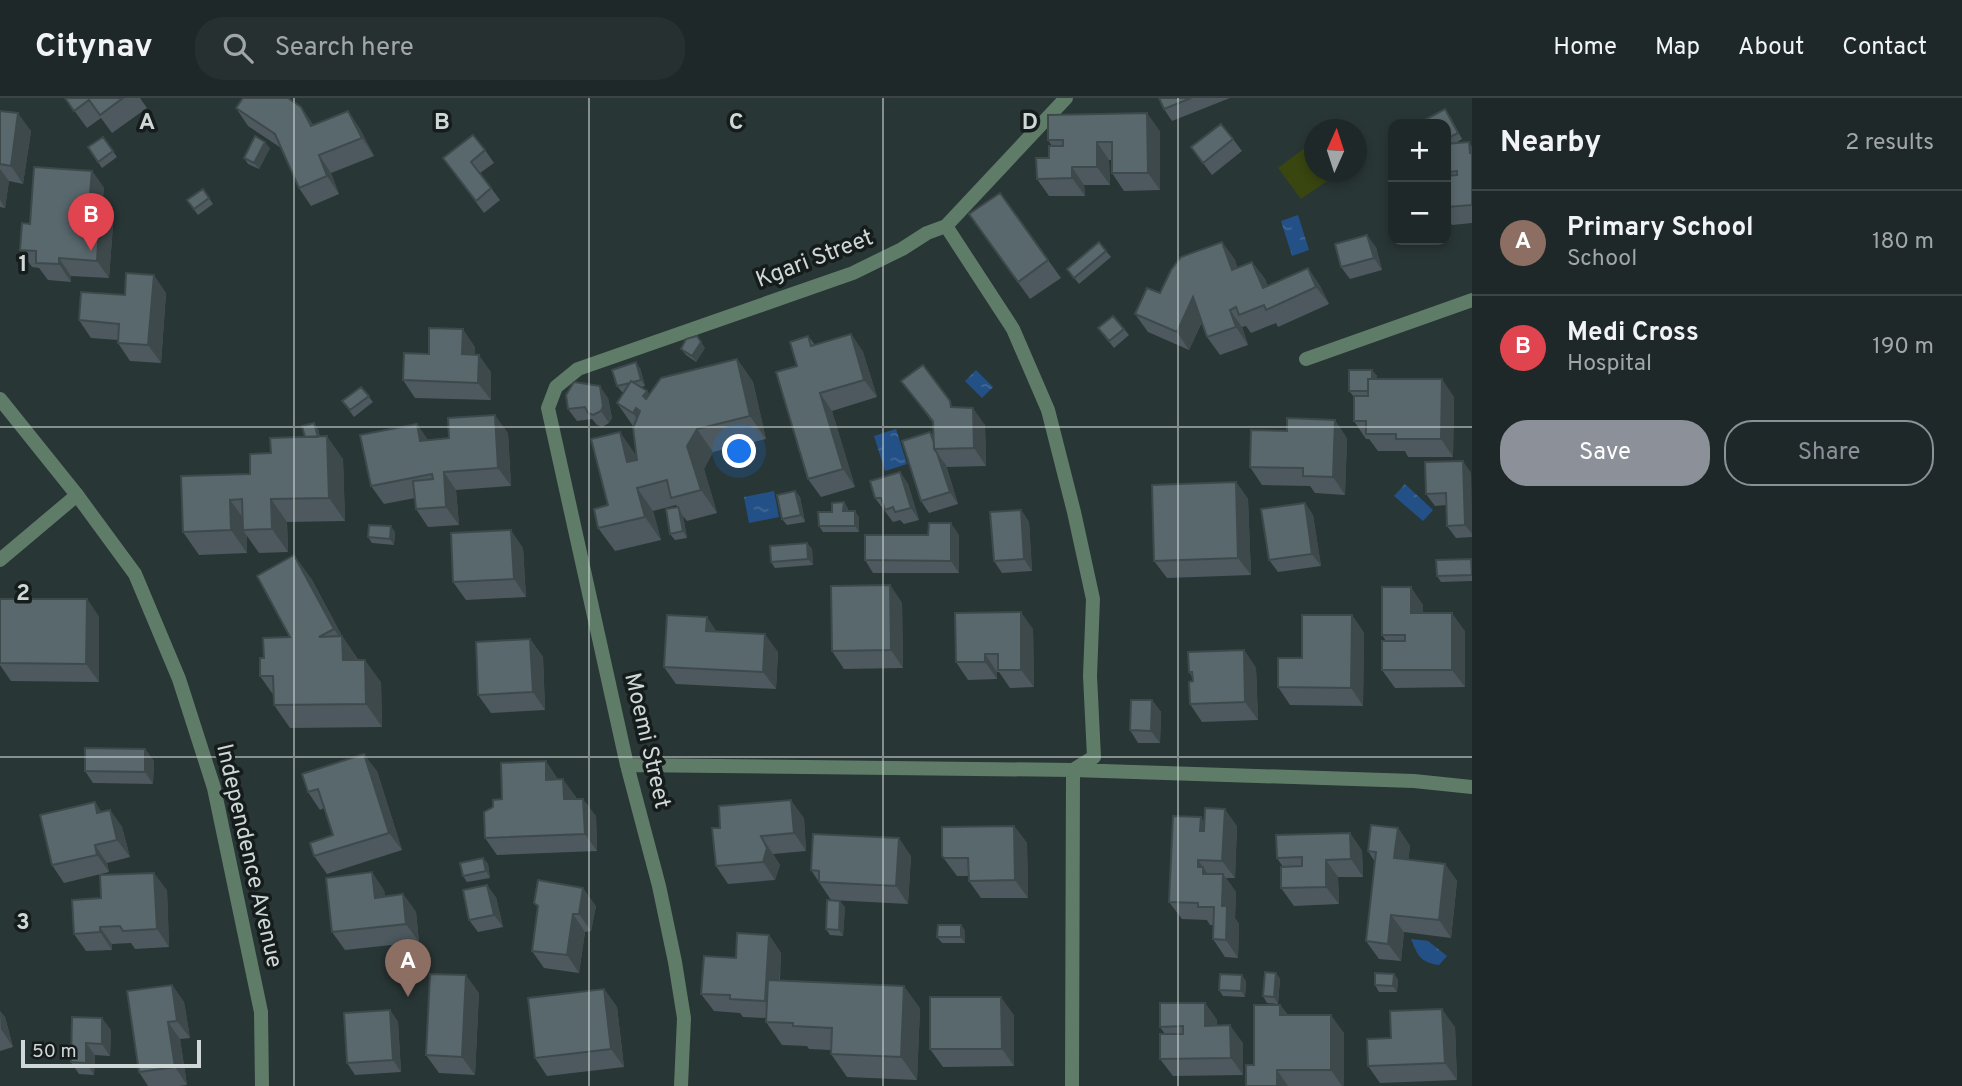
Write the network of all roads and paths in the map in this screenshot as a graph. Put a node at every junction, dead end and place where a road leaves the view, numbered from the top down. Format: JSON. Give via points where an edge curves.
{"nodes":[{"id":1,"x":1066,"y":98,"type":"edge"},
{"id":2,"x":946,"y":226,"type":"junction"},
{"id":3,"x":1472,"y":300,"type":"edge"},
{"id":4,"x":1306,"y":359,"type":"dead end"},
{"id":5,"x":0,"y":399,"type":"edge"},
{"id":6,"x":548,"y":408,"type":"joint"},
{"id":7,"x":77,"y":495,"type":"junction"},
{"id":8,"x":0,"y":560,"type":"edge"},
{"id":9,"x":627,"y":765,"type":"junction"},
{"id":10,"x":1073,"y":770,"type":"junction"},
{"id":11,"x":1472,"y":787,"type":"edge"},
{"id":12,"x":261,"y":1086,"type":"edge"},
{"id":13,"x":681,"y":1086,"type":"edge"},
{"id":14,"x":1072,"y":1086,"type":"edge"}],
"edges":[{"from":1,"to":2,"type":"street","name":"Kgari Street"},
{"from":2,"to":6,"type":"street","name":"Kgari Street","via":[[853,273],[578,369],[556,387]]},
{"from":2,"to":10,"type":"street","via":[[1013,329],[1048,410],[1074,512],[1093,599],[1094,757]]},
{"from":3,"to":4,"type":"street"},
{"from":5,"to":7,"type":"street","name":"Independence Avenue"},
{"from":6,"to":9,"type":"street","name":"Moemi Street"},
{"from":7,"to":8,"type":"street"},
{"from":7,"to":12,"type":"street","name":"Independence Avenue","via":[[135,574],[179,679],[214,788],[261,1012]]},
{"from":9,"to":10,"type":"street"},
{"from":9,"to":13,"type":"street","name":"Moemi Street","via":[[676,962],[684,1018]]},
{"from":10,"to":11,"type":"street","via":[[1414,781]]},
{"from":10,"to":14,"type":"street"}]}
